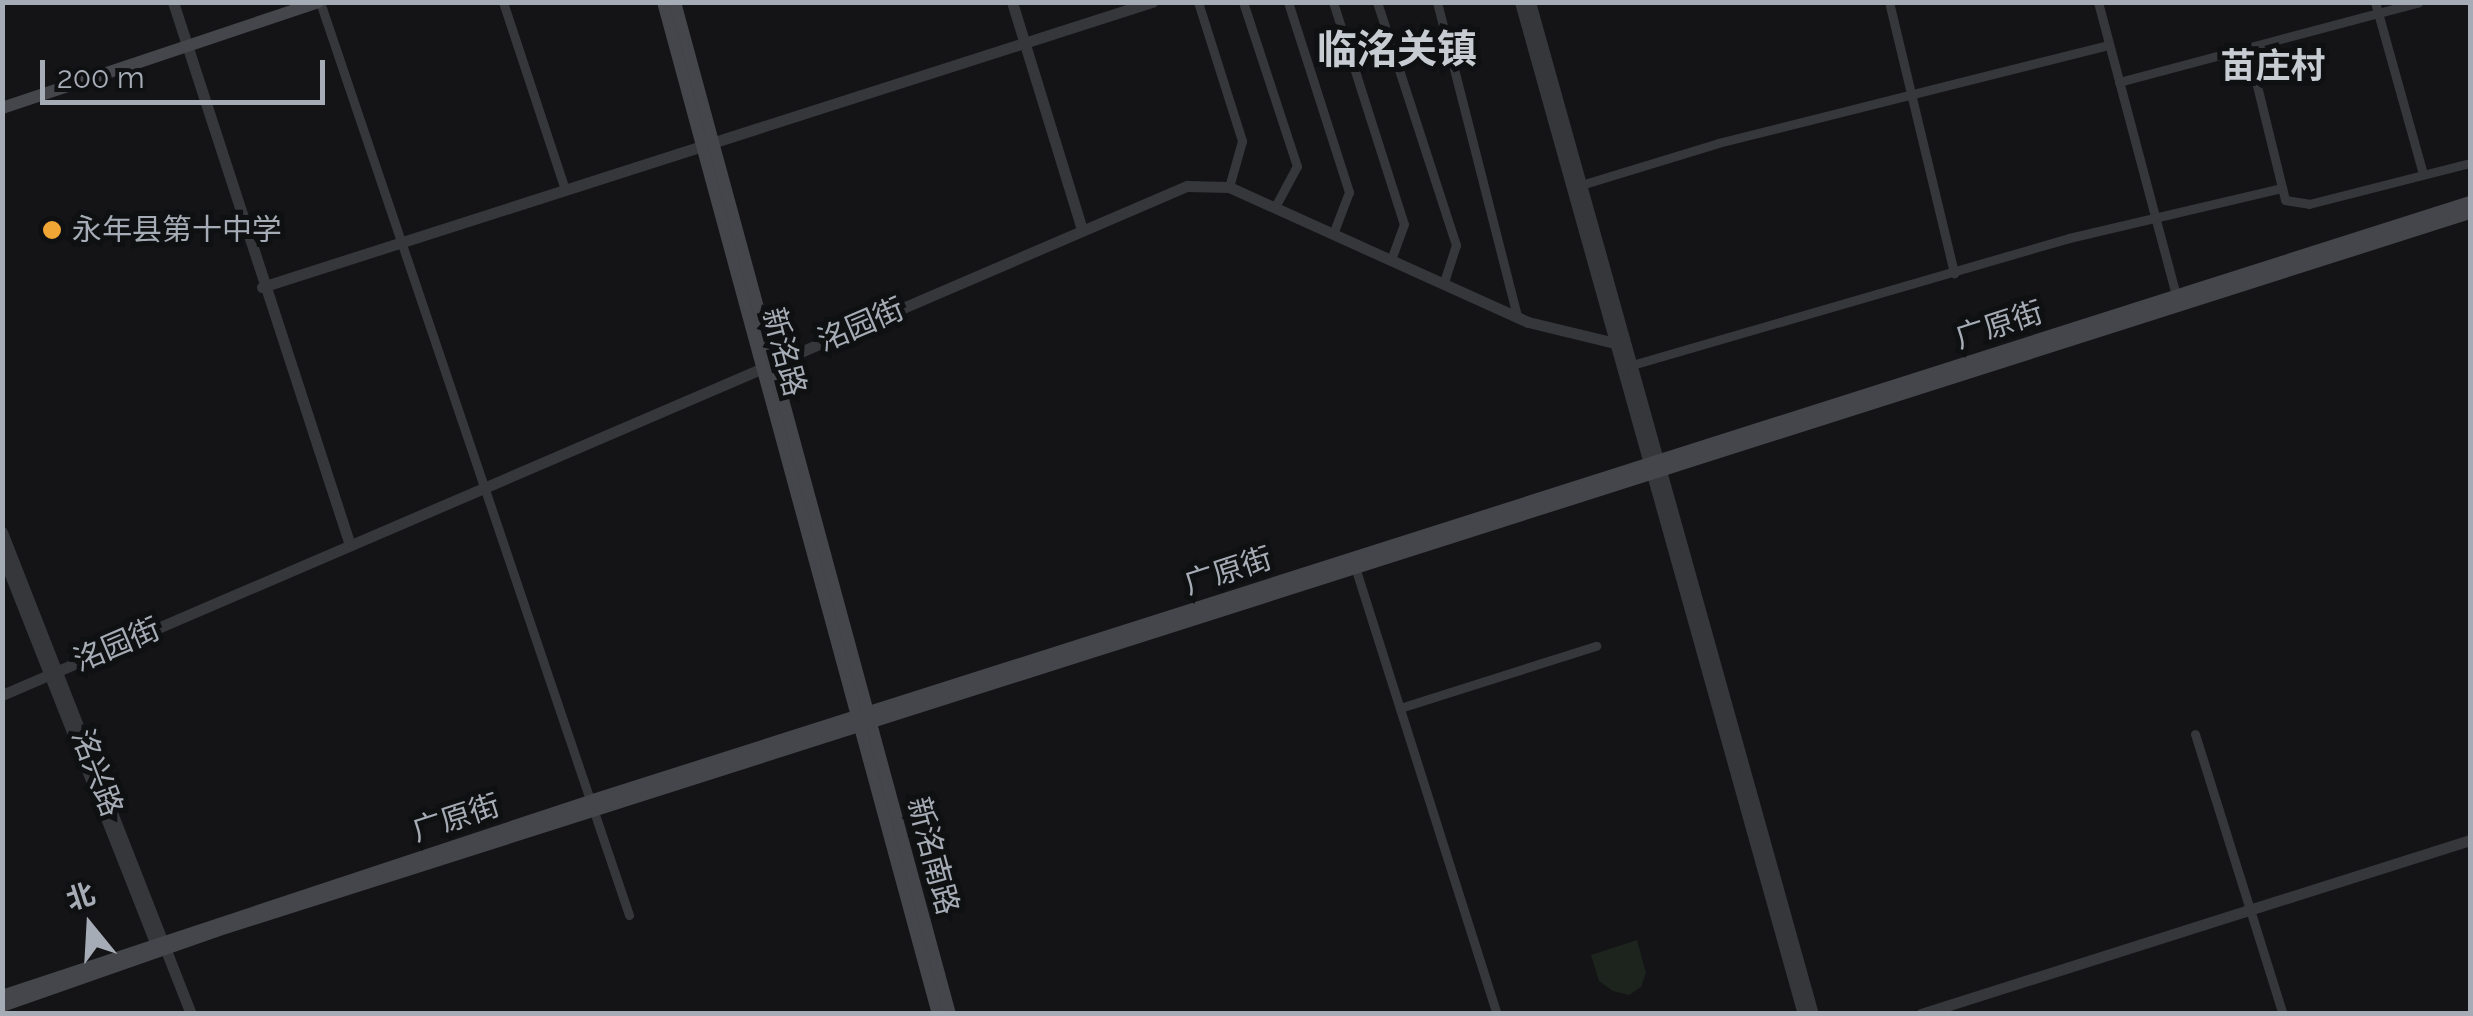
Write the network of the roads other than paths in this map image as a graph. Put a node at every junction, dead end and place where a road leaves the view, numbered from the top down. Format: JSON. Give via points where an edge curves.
{"nodes":[{"id":1,"x":173,"y":2,"type":"edge"},
{"id":2,"x":319,"y":2,"type":"edge"},
{"id":3,"x":503,"y":2,"type":"edge"},
{"id":4,"x":664,"y":2,"type":"edge"},
{"id":5,"x":674,"y":2,"type":"edge"},
{"id":6,"x":1012,"y":2,"type":"edge"},
{"id":7,"x":1152,"y":2,"type":"edge"},
{"id":8,"x":1198,"y":2,"type":"edge"},
{"id":9,"x":1242,"y":2,"type":"edge"},
{"id":10,"x":1288,"y":2,"type":"edge"},
{"id":11,"x":1333,"y":2,"type":"edge"},
{"id":12,"x":1378,"y":2,"type":"edge"},
{"id":13,"x":1437,"y":2,"type":"edge"},
{"id":14,"x":1520,"y":2,"type":"edge"},
{"id":15,"x":1530,"y":2,"type":"edge"},
{"id":16,"x":2098,"y":2,"type":"edge"},
{"id":17,"x":2375,"y":2,"type":"edge"},
{"id":18,"x":2420,"y":2,"type":"edge"},
{"id":19,"x":1890,"y":6,"type":"dead end"},
{"id":20,"x":2378,"y":14,"type":"junction"},
{"id":21,"x":1026,"y":43,"type":"junction"},
{"id":22,"x":2109,"y":45,"type":"junction"},
{"id":23,"x":188,"y":46,"type":"junction"},
{"id":24,"x":2248,"y":49,"type":"junction"},
{"id":25,"x":2119,"y":82,"type":"junction"},
{"id":26,"x":1912,"y":95,"type":"junction"},
{"id":27,"x":2,"y":108,"type":"edge"},
{"id":28,"x":708,"y":144,"type":"junction"},
{"id":29,"x":2470,"y":163,"type":"edge"},
{"id":30,"x":2423,"y":174,"type":"junction"},
{"id":31,"x":1582,"y":185,"type":"junction"},
{"id":32,"x":1230,"y":187,"type":"junction"},
{"id":33,"x":2282,"y":188,"type":"junction"},
{"id":34,"x":565,"y":190,"type":"junction"},
{"id":35,"x":2470,"y":202,"type":"edge"},
{"id":36,"x":1276,"y":208,"type":"junction"},
{"id":37,"x":2470,"y":213,"type":"edge"},
{"id":38,"x":2155,"y":216,"type":"junction"},
{"id":39,"x":1082,"y":230,"type":"junction"},
{"id":40,"x":1333,"y":234,"type":"junction"},
{"id":41,"x":400,"y":242,"type":"junction"},
{"id":42,"x":1391,"y":260,"type":"junction"},
{"id":43,"x":1954,"y":273,"type":"junction"},
{"id":44,"x":1444,"y":284,"type":"junction"},
{"id":45,"x":262,"y":287,"type":"junction"},
{"id":46,"x":2178,"y":300,"type":"junction"},
{"id":47,"x":1517,"y":317,"type":"junction"},
{"id":48,"x":1615,"y":343,"type":"junction"},
{"id":49,"x":767,"y":365,"type":"junction"},
{"id":50,"x":1632,"y":365,"type":"junction"},
{"id":51,"x":1654,"y":465,"type":"junction"},
{"id":52,"x":483,"y":487,"type":"junction"},
{"id":53,"x":2,"y":532,"type":"edge"},
{"id":54,"x":350,"y":545,"type":"junction"},
{"id":55,"x":2,"y":554,"type":"edge"},
{"id":56,"x":1355,"y":567,"type":"junction"},
{"id":57,"x":1596,"y":646,"type":"dead end"},
{"id":58,"x":53,"y":673,"type":"junction"},
{"id":59,"x":2,"y":695,"type":"edge"},
{"id":60,"x":1400,"y":708,"type":"junction"},
{"id":61,"x":864,"y":719,"type":"junction"},
{"id":62,"x":2196,"y":734,"type":"dead end"},
{"id":63,"x":594,"y":805,"type":"junction"},
{"id":64,"x":2470,"y":840,"type":"edge"},
{"id":65,"x":2251,"y":909,"type":"junction"},
{"id":66,"x":629,"y":915,"type":"dead end"},
{"id":67,"x":160,"y":945,"type":"junction"},
{"id":68,"x":2,"y":996,"type":"edge"},
{"id":69,"x":2,"y":1006,"type":"edge"},
{"id":70,"x":183,"y":1014,"type":"edge"},
{"id":71,"x":192,"y":1014,"type":"edge"},
{"id":72,"x":938,"y":1014,"type":"edge"},
{"id":73,"x":950,"y":1014,"type":"edge"},
{"id":74,"x":1497,"y":1014,"type":"edge"},
{"id":75,"x":1803,"y":1014,"type":"edge"},
{"id":76,"x":1813,"y":1014,"type":"edge"},
{"id":77,"x":1921,"y":1014,"type":"edge"},
{"id":78,"x":2284,"y":1014,"type":"edge"}],
"edges":[{"from":1,"to":23,"type":"street"},
{"from":2,"to":23,"type":"main road"},
{"from":2,"to":41,"type":"street"},
{"from":3,"to":34,"type":"street"},
{"from":4,"to":28,"type":"main road","name":"新洺路"},
{"from":5,"to":28,"type":"main road","name":"新洺路"},
{"from":6,"to":21,"type":"street"},
{"from":7,"to":21,"type":"street"},
{"from":8,"to":32,"type":"street","via":[[1242,141]]},
{"from":9,"to":36,"type":"street","via":[[1296,166]]},
{"from":10,"to":40,"type":"street","via":[[1350,198]]},
{"from":11,"to":42,"type":"street","via":[[1404,222]]},
{"from":12,"to":44,"type":"street","via":[[1456,245]]},
{"from":13,"to":47,"type":"street"},
{"from":14,"to":48,"type":"street"},
{"from":15,"to":31,"type":"street"},
{"from":16,"to":22,"type":"street"},
{"from":17,"to":20,"type":"street"},
{"from":18,"to":20,"type":"street"},
{"from":19,"to":26,"type":"street"},
{"from":20,"to":24,"type":"street"},
{"from":20,"to":30,"type":"street"},
{"from":21,"to":28,"type":"street"},
{"from":21,"to":39,"type":"street"},
{"from":22,"to":25,"type":"street"},
{"from":22,"to":26,"type":"street"},
{"from":23,"to":27,"type":"main road"},
{"from":23,"to":45,"type":"street"},
{"from":24,"to":25,"type":"street"},
{"from":24,"to":33,"type":"street"},
{"from":25,"to":38,"type":"street"},
{"from":26,"to":31,"type":"street"},
{"from":26,"to":43,"type":"street"},
{"from":28,"to":34,"type":"street"},
{"from":28,"to":49,"type":"main road","name":"新洺路"},
{"from":29,"to":30,"type":"street"},
{"from":30,"to":33,"type":"street","via":[[2301,205],[2285,200]]},
{"from":31,"to":50,"type":"street"},
{"from":32,"to":36,"type":"street","name":"洺园街"},
{"from":32,"to":39,"type":"street","name":"洺园街","via":[[1187,186]]},
{"from":33,"to":38,"type":"street"},
{"from":34,"to":41,"type":"street"},
{"from":35,"to":46,"type":"main road","name":"广原街"},
{"from":36,"to":40,"type":"street","name":"洺园街"},
{"from":37,"to":46,"type":"main road","name":"广原街"},
{"from":38,"to":43,"type":"street"},
{"from":38,"to":46,"type":"street"},
{"from":39,"to":49,"type":"street","name":"洺园街"},
{"from":40,"to":42,"type":"street","name":"洺园街"},
{"from":41,"to":45,"type":"street"},
{"from":41,"to":52,"type":"street"},
{"from":42,"to":44,"type":"street","name":"洺园街"},
{"from":43,"to":50,"type":"street"},
{"from":44,"to":47,"type":"street","name":"洺园街"},
{"from":45,"to":54,"type":"street"},
{"from":46,"to":51,"type":"main road","name":"广原街"},
{"from":47,"to":48,"type":"street","name":"洺园街"},
{"from":48,"to":51,"type":"street"},
{"from":49,"to":52,"type":"street","name":"洺园街"},
{"from":49,"to":61,"type":"main road","name":"新洺路"},
{"from":50,"to":51,"type":"street"},
{"from":51,"to":56,"type":"main road","name":"广原街"},
{"from":51,"to":61,"type":"main road","name":"广原街"},
{"from":51,"to":75,"type":"street"},
{"from":51,"to":76,"type":"street"},
{"from":52,"to":54,"type":"street","name":"洺园街"},
{"from":52,"to":63,"type":"street"},
{"from":53,"to":58,"type":"street","name":"洺兴路"},
{"from":54,"to":58,"type":"street","name":"洺园街"},
{"from":55,"to":58,"type":"street","name":"洺兴路"},
{"from":56,"to":60,"type":"street"},
{"from":56,"to":61,"type":"main road","name":"广原街"},
{"from":57,"to":60,"type":"street"},
{"from":58,"to":59,"type":"street","name":"洺园街"},
{"from":58,"to":67,"type":"street","name":"洺兴路"},
{"from":60,"to":74,"type":"street"},
{"from":61,"to":63,"type":"main road","name":"广原街"},
{"from":61,"to":72,"type":"main road","name":"新洺南路"},
{"from":61,"to":73,"type":"main road","name":"新洺南路"},
{"from":62,"to":65,"type":"street"},
{"from":63,"to":66,"type":"street"},
{"from":63,"to":67,"type":"main road","name":"广原街"},
{"from":64,"to":65,"type":"street"},
{"from":65,"to":77,"type":"street"},
{"from":65,"to":78,"type":"street"},
{"from":67,"to":68,"type":"main road","name":"广原街"},
{"from":67,"to":69,"type":"main road","name":"广原街"},
{"from":67,"to":70,"type":"street","name":"洺兴路"},
{"from":67,"to":71,"type":"street","name":"洺兴路"}]}
